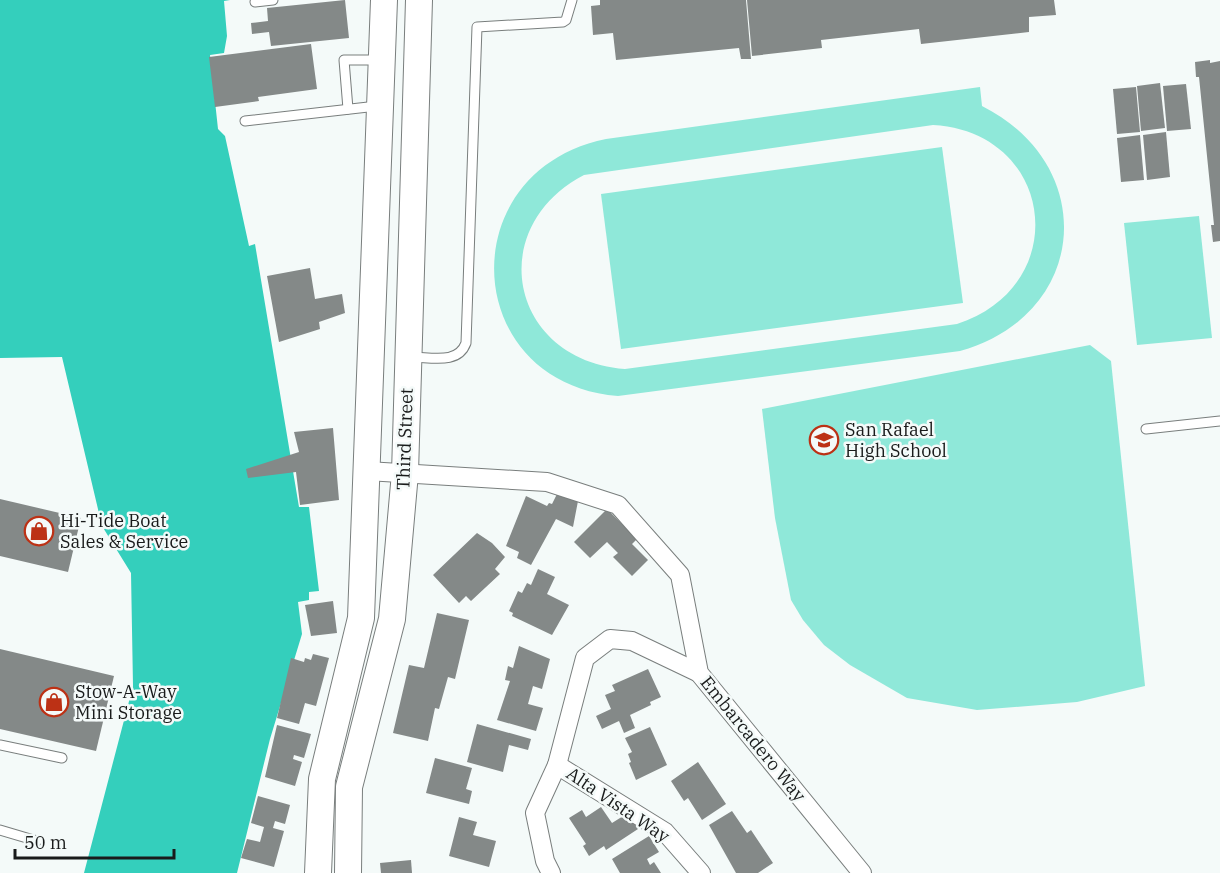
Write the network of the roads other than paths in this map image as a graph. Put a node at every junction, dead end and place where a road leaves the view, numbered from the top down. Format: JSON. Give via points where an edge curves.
{"nodes":[{"id":1,"x":273,"y":0,"type":"edge"},
{"id":2,"x":384,"y":0,"type":"edge"},
{"id":3,"x":419,"y":0,"type":"edge"},
{"id":4,"x":572,"y":0,"type":"edge"},
{"id":5,"x":255,"y":2,"type":"dead end"},
{"id":6,"x":381,"y":61,"type":"junction"},
{"id":7,"x":380,"y":106,"type":"junction"},
{"id":8,"x":348,"y":110,"type":"junction"},
{"id":9,"x":245,"y":121,"type":"dead end"},
{"id":10,"x":408,"y":357,"type":"junction"},
{"id":11,"x":1220,"y":421,"type":"edge"},
{"id":12,"x":1146,"y":429,"type":"dead end"},
{"id":13,"x":367,"y":471,"type":"junction"},
{"id":14,"x":405,"y":473,"type":"junction"},
{"id":15,"x":699,"y":673,"type":"junction"},
{"id":16,"x":0,"y":745,"type":"edge"},
{"id":17,"x":62,"y":758,"type":"dead end"},
{"id":18,"x":557,"y":765,"type":"junction"},
{"id":19,"x":0,"y":830,"type":"edge"},
{"id":20,"x":37,"y":841,"type":"dead end"},
{"id":21,"x":318,"y":873,"type":"edge"},
{"id":22,"x":348,"y":873,"type":"edge"},
{"id":23,"x":551,"y":873,"type":"edge"},
{"id":24,"x":701,"y":873,"type":"edge"},
{"id":25,"x":862,"y":873,"type":"edge"}],
"edges":[{"from":1,"to":5,"type":"lane"},
{"from":2,"to":6,"type":"main road","name":"Third Street"},
{"from":3,"to":10,"type":"main road","name":"Third Street"},
{"from":4,"to":10,"type":"lane","via":[[563,22],[477,27],[466,342],[463,351],[450,358]]},
{"from":6,"to":7,"type":"main road","name":"Third Street"},
{"from":6,"to":8,"type":"lane","via":[[344,60]]},
{"from":7,"to":8,"type":"lane"},
{"from":7,"to":13,"type":"main road","name":"Third Street"},
{"from":8,"to":9,"type":"lane"},
{"from":10,"to":14,"type":"main road","name":"Third Street"},
{"from":11,"to":12,"type":"lane"},
{"from":13,"to":14,"type":"street","name":"Embarcadero Way"},
{"from":13,"to":21,"type":"main road","name":"Third Street","via":[[361,618],[322,779]]},
{"from":14,"to":15,"type":"street","name":"Embarcadero Way","via":[[548,482],[618,505],[680,575]]},
{"from":14,"to":22,"type":"main road","name":"Third Street","via":[[392,619],[349,787]]},
{"from":15,"to":18,"type":"street","via":[[632,642],[610,639],[585,658]]},
{"from":15,"to":25,"type":"street","name":"Embarcadero Way"},
{"from":16,"to":17,"type":"lane"},
{"from":18,"to":23,"type":"street","via":[[535,813]]},
{"from":18,"to":24,"type":"street","name":"Alta Vista Way","via":[[665,832]]},
{"from":19,"to":20,"type":"lane"}]}
